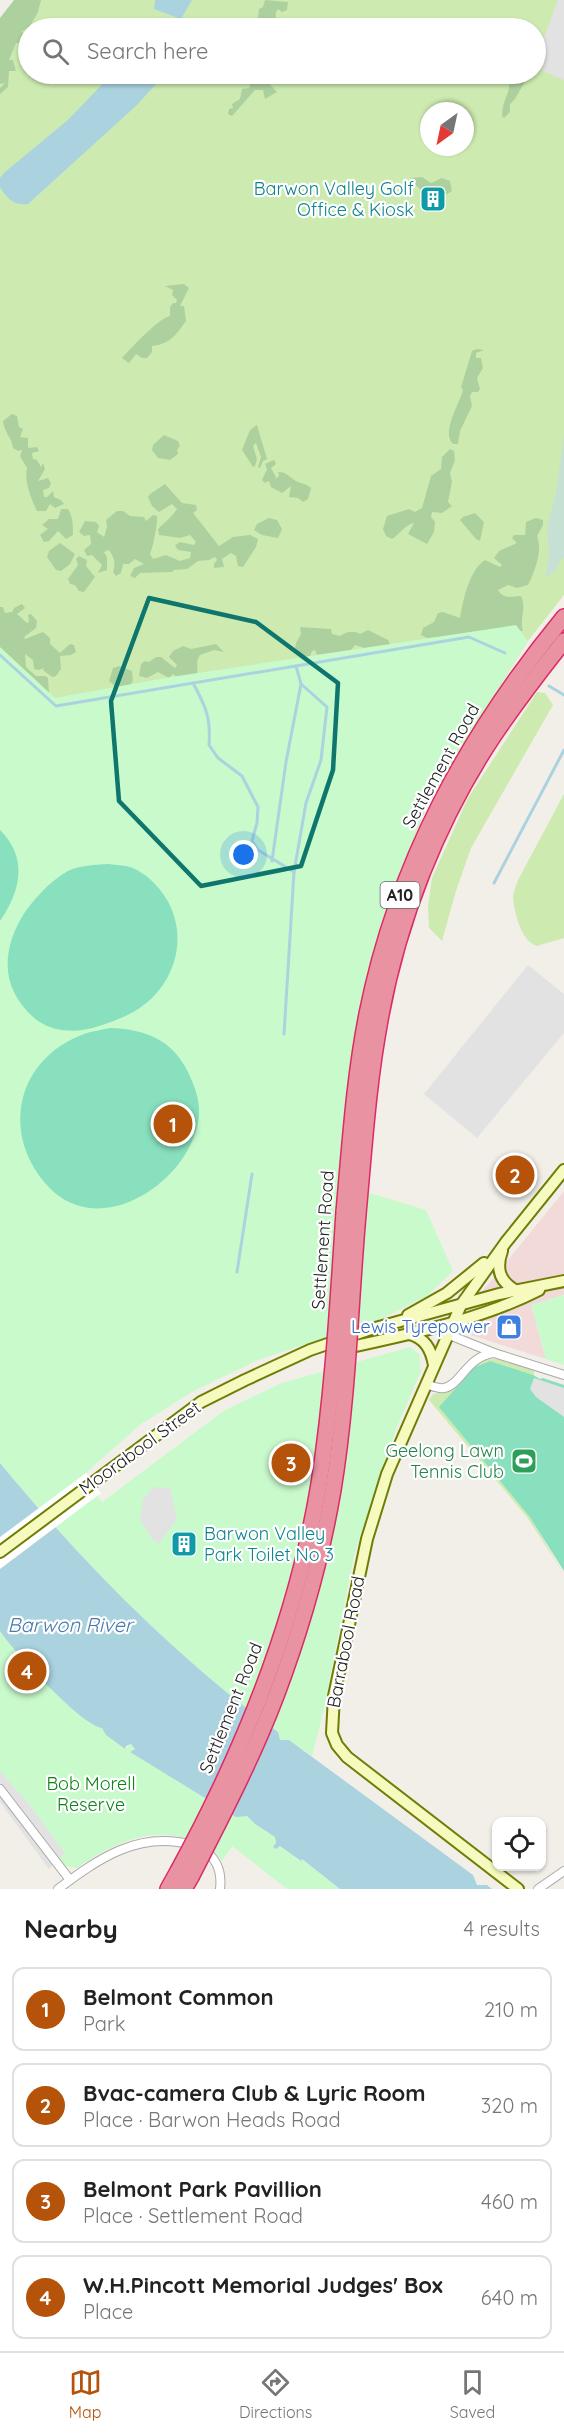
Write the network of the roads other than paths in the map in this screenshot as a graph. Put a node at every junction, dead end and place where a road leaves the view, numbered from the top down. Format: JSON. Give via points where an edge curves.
{"nodes":[{"id":1,"x":564,"y":617,"type":"edge"},
{"id":2,"x":564,"y":641,"type":"edge"},
{"id":3,"x":564,"y":1170,"type":"edge"},
{"id":4,"x":351,"y":1213,"type":"junction"},
{"id":5,"x":506,"y":1242,"type":"junction"},
{"id":6,"x":564,"y":1281,"type":"edge"},
{"id":7,"x":549,"y":1286,"type":"junction"},
{"id":8,"x":515,"y":1290,"type":"junction"},
{"id":9,"x":461,"y":1305,"type":"junction"},
{"id":10,"x":452,"y":1323,"type":"junction"},
{"id":11,"x":386,"y":1326,"type":"junction"},
{"id":12,"x":409,"y":1334,"type":"junction"},
{"id":13,"x":447,"y":1334,"type":"junction"},
{"id":14,"x":494,"y":1353,"type":"junction"},
{"id":15,"x":289,"y":1360,"type":"junction"},
{"id":16,"x":434,"y":1365,"type":"junction"},
{"id":17,"x":564,"y":1376,"type":"edge"},
{"id":18,"x":426,"y":1384,"type":"junction"},
{"id":19,"x":0,"y":1552,"type":"edge"},
{"id":20,"x":0,"y":1789,"type":"edge"},
{"id":21,"x":564,"y":1870,"type":"edge"},
{"id":22,"x":184,"y":1879,"type":"edge"},
{"id":23,"x":70,"y":1880,"type":"junction"},
{"id":24,"x":58,"y":1889,"type":"edge"},
{"id":25,"x":168,"y":1889,"type":"edge"},
{"id":26,"x":220,"y":1889,"type":"edge"},
{"id":27,"x":518,"y":1889,"type":"edge"},
{"id":28,"x":538,"y":1889,"type":"edge"}],
"edges":[{"from":1,"to":4,"type":"highway","name":"Settlement Road","number":"A10","via":[[479,732],[408,872],[379,962],[367,1016],[354,1100]]},
{"from":2,"to":4,"type":"highway","name":"Settlement Road","number":"A10","via":[[493,736],[458,797],[407,917],[379,1028]]},
{"from":3,"to":5,"type":"street"},
{"from":4,"to":22,"type":"highway","name":"Settlement Road","number":"A10","bridge":true,"via":[[319,1485],[285,1626]]},
{"from":5,"to":8,"type":"street","via":[[500,1256],[500,1276]]},
{"from":5,"to":9,"type":"street","name":"Barrabool Road"},
{"from":5,"to":11,"type":"street","via":[[452,1290]]},
{"from":6,"to":7,"type":"street"},
{"from":7,"to":8,"type":"street","name":"Moorabool Street"},
{"from":7,"to":10,"type":"street","name":"Moorabool Street"},
{"from":8,"to":9,"type":"street","name":"Moorabool Street"},
{"from":9,"to":10,"type":"street","name":"Barrabool Road"},
{"from":9,"to":11,"type":"street","name":"Moorabool Street"},
{"from":10,"to":12,"type":"street","name":"Moorabool Street"},
{"from":10,"to":13,"type":"street","name":"Barrabool Road"},
{"from":11,"to":15,"type":"street","name":"Moorabool Street"},
{"from":12,"to":15,"type":"street","name":"Moorabool Street"},
{"from":12,"to":16,"type":"street","via":[[426,1343]]},
{"from":13,"to":14,"type":"street"},
{"from":13,"to":16,"type":"street","name":"Barrabool Road"},
{"from":14,"to":17,"type":"street"},
{"from":14,"to":18,"type":"street","via":[[473,1361],[449,1386]]},
{"from":15,"to":19,"type":"street","name":"Moorabool Street","via":[[201,1402]]},
{"from":16,"to":18,"type":"street","name":"Barrabool Road"},
{"from":18,"to":27,"type":"street","name":"Barrabool Road","via":[[374,1511],[334,1696],[332,1733],[347,1757]]},
{"from":20,"to":23,"type":"street"},
{"from":21,"to":28,"type":"street"},
{"from":22,"to":25,"type":"highway","name":"Settlement Road","number":"A10"},
{"from":23,"to":24,"type":"street"},
{"from":23,"to":26,"type":"street","via":[[120,1848],[166,1841],[189,1844],[211,1856],[219,1871]]}]}
